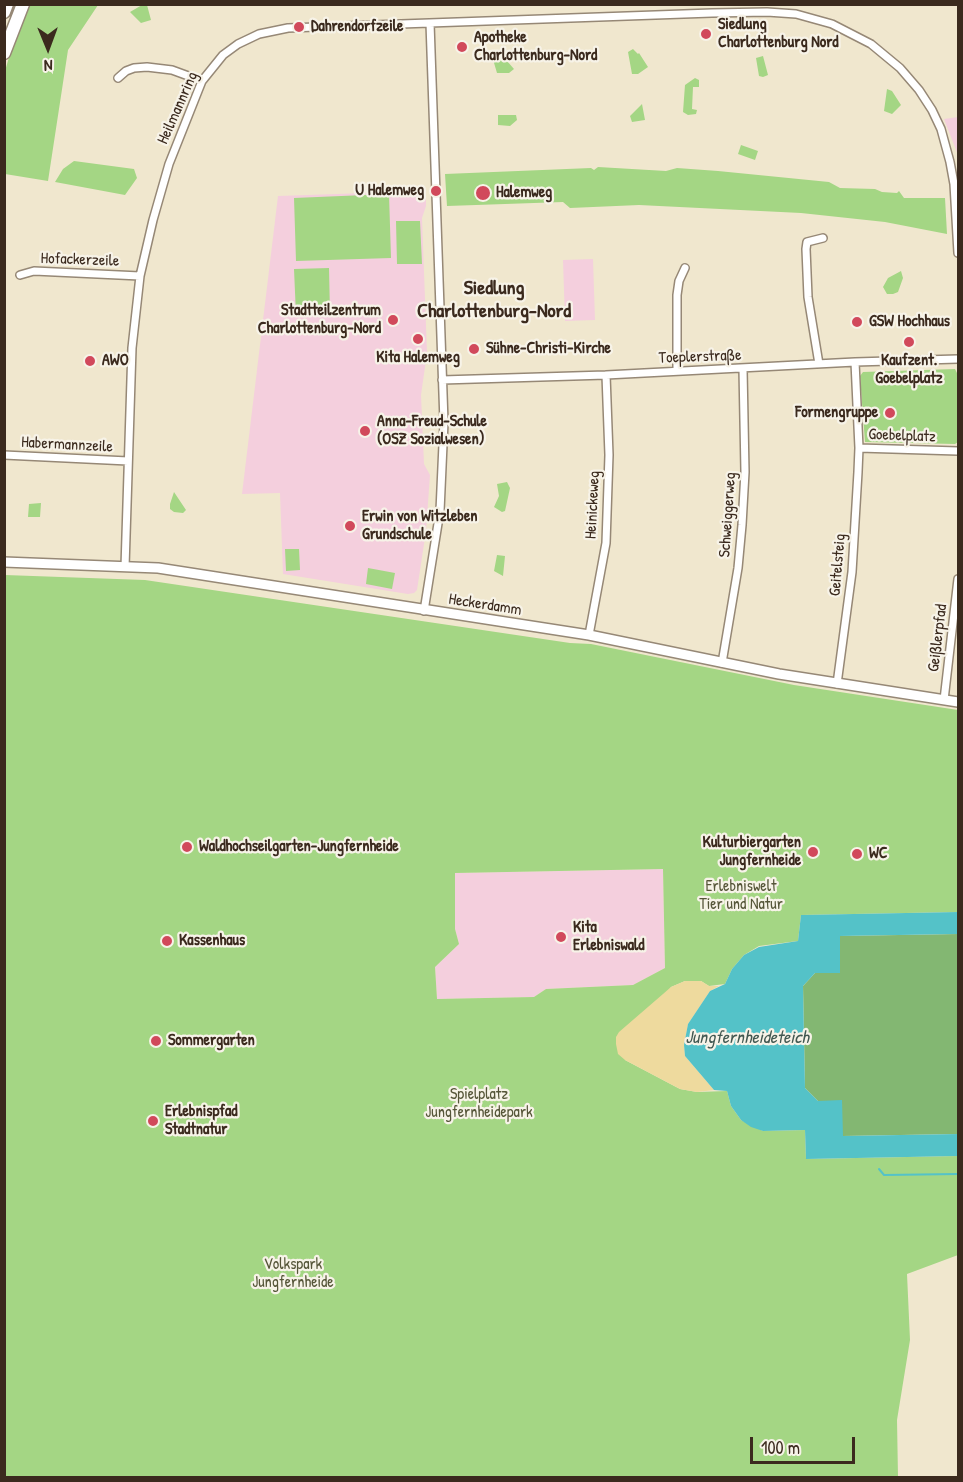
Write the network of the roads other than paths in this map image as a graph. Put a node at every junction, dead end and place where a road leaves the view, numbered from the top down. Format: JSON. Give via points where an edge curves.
{"nodes":[{"id":1,"x":7,"y":4,"type":"edge"},
{"id":2,"x":22,"y":4,"type":"edge"},
{"id":3,"x":714,"y":4,"type":"edge"},
{"id":4,"x":4,"y":12,"type":"edge"},
{"id":5,"x":712,"y":13,"type":"junction"},
{"id":6,"x":430,"y":23,"type":"junction"},
{"id":7,"x":4,"y":53,"type":"edge"},
{"id":8,"x":118,"y":78,"type":"dead end"},
{"id":9,"x":202,"y":81,"type":"junction"},
{"id":10,"x":957,"y":211,"type":"edge"},
{"id":11,"x":823,"y":238,"type":"dead end"},
{"id":12,"x":958,"y":253,"type":"edge"},
{"id":13,"x":685,"y":268,"type":"dead end"},
{"id":14,"x":20,"y":275,"type":"dead end"},
{"id":15,"x":140,"y":276,"type":"junction"},
{"id":16,"x":958,"y":359,"type":"edge"},
{"id":17,"x":855,"y":362,"type":"junction"},
{"id":18,"x":819,"y":364,"type":"junction"},
{"id":19,"x":742,"y":369,"type":"junction"},
{"id":20,"x":677,"y":371,"type":"junction"},
{"id":21,"x":606,"y":375,"type":"junction"},
{"id":22,"x":442,"y":380,"type":"junction"},
{"id":23,"x":859,"y":448,"type":"junction"},
{"id":24,"x":958,"y":451,"type":"edge"},
{"id":25,"x":4,"y":455,"type":"edge"},
{"id":26,"x":128,"y":461,"type":"junction"},
{"id":27,"x":4,"y":562,"type":"edge"},
{"id":28,"x":125,"y":567,"type":"junction"},
{"id":29,"x":958,"y":579,"type":"edge"},
{"id":30,"x":424,"y":610,"type":"junction"},
{"id":31,"x":589,"y":635,"type":"junction"},
{"id":32,"x":722,"y":663,"type":"junction"},
{"id":33,"x":837,"y":684,"type":"junction"},
{"id":34,"x":944,"y":700,"type":"junction"},
{"id":35,"x":958,"y":702,"type":"edge"}],
"edges":[{"from":1,"to":4,"type":"highway"},
{"from":2,"to":7,"type":"highway"},
{"from":3,"to":5,"type":"street"},
{"from":5,"to":6,"type":"street","name":"Heilmannring"},
{"from":5,"to":10,"type":"street","name":"Heilmannring","via":[[796,14],[832,24],[877,48],[919,90],[934,114],[950,162]]},
{"from":6,"to":9,"type":"street","name":"Heilmannring","via":[[288,28],[264,33],[230,50]]},
{"from":6,"to":22,"type":"street"},
{"from":8,"to":9,"type":"street","via":[[126,71],[147,67],[172,70]]},
{"from":9,"to":15,"type":"street","name":"Heilmannring","via":[[169,164]]},
{"from":10,"to":12,"type":"street","name":"Heilmannring"},
{"from":11,"to":18,"type":"street","via":[[807,242],[806,249],[808,297]]},
{"from":13,"to":20,"type":"street","via":[[677,295]]},
{"from":14,"to":15,"type":"street","name":"Hofackerzeile","via":[[44,271]]},
{"from":15,"to":26,"type":"street","name":"Heilmannring","via":[[132,348]]},
{"from":16,"to":17,"type":"street","name":"Toeplerstraße"},
{"from":17,"to":18,"type":"street","name":"Toeplerstraße"},
{"from":17,"to":23,"type":"street","name":"Goebelplatz"},
{"from":18,"to":19,"type":"street","name":"Toeplerstraße"},
{"from":19,"to":20,"type":"street","name":"Toeplerstraße"},
{"from":19,"to":32,"type":"street","name":"Schweiggerweg","via":[[745,472],[738,568]]},
{"from":20,"to":21,"type":"street","name":"Toeplerstraße"},
{"from":21,"to":22,"type":"street","name":"Toeplerstraße"},
{"from":21,"to":31,"type":"street","name":"Heinickeweg","via":[[606,543]]},
{"from":22,"to":30,"type":"street","via":[[440,510]]},
{"from":23,"to":24,"type":"street","name":"Goebelplatz"},
{"from":23,"to":33,"type":"street","name":"Geitelsteig","via":[[852,572]]},
{"from":25,"to":26,"type":"street","name":"Habermannzeile"},
{"from":26,"to":28,"type":"street","name":"Heilmannring"},
{"from":27,"to":28,"type":"street","name":"Heckerdamm"},
{"from":28,"to":30,"type":"street","name":"Heckerdamm","via":[[158,568]]},
{"from":29,"to":34,"type":"street","name":"Geißlerpfad"},
{"from":30,"to":31,"type":"street","name":"Heckerdamm"},
{"from":31,"to":32,"type":"street","name":"Heckerdamm"},
{"from":32,"to":33,"type":"street","name":"Heckerdamm"},
{"from":33,"to":34,"type":"street","name":"Heckerdamm"},
{"from":34,"to":35,"type":"street","name":"Heckerdamm"}]}
